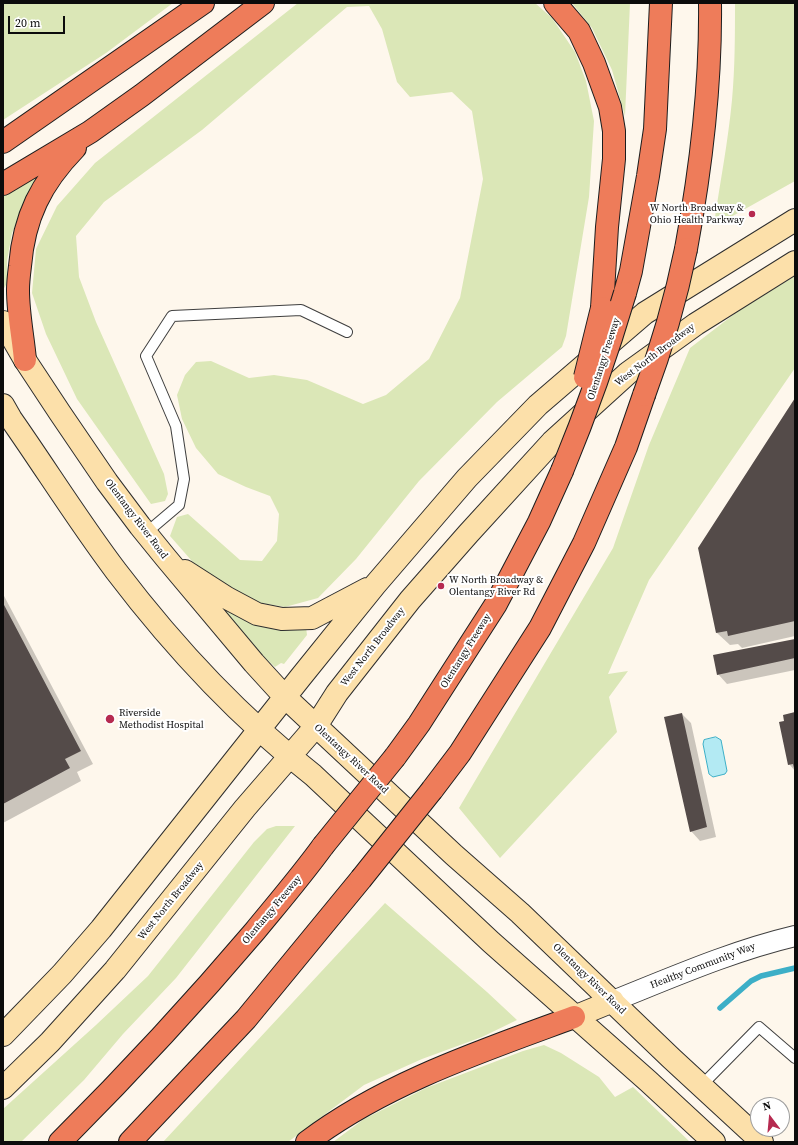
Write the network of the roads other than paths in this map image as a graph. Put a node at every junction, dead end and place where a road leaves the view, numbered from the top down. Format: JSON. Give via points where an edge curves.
{"nodes":[{"id":1,"x":203,"y":3,"type":"edge"},
{"id":2,"x":263,"y":3,"type":"edge"},
{"id":3,"x":555,"y":3,"type":"edge"},
{"id":4,"x":661,"y":3,"type":"edge"},
{"id":5,"x":710,"y":3,"type":"edge"},
{"id":6,"x":90,"y":132,"type":"junction"},
{"id":7,"x":3,"y":142,"type":"edge"},
{"id":8,"x":3,"y":184,"type":"edge"},
{"id":9,"x":795,"y":220,"type":"edge"},
{"id":10,"x":795,"y":262,"type":"edge"},
{"id":11,"x":3,"y":322,"type":"edge"},
{"id":12,"x":347,"y":332,"type":"dead end"},
{"id":13,"x":25,"y":360,"type":"junction"},
{"id":14,"x":3,"y":405,"type":"edge"},
{"id":15,"x":562,"y":471,"type":"junction"},
{"id":16,"x":146,"y":533,"type":"junction"},
{"id":17,"x":166,"y":558,"type":"junction"},
{"id":18,"x":375,"y":585,"type":"junction"},
{"id":19,"x":285,"y":697,"type":"junction"},
{"id":20,"x":316,"y":726,"type":"junction"},
{"id":21,"x":259,"y":729,"type":"junction"},
{"id":22,"x":290,"y":757,"type":"junction"},
{"id":23,"x":795,"y":936,"type":"edge"},
{"id":24,"x":612,"y":1001,"type":"junction"},
{"id":25,"x":574,"y":1017,"type":"junction"},
{"id":26,"x":3,"y":1035,"type":"edge"},
{"id":27,"x":795,"y":1058,"type":"edge"},
{"id":28,"x":701,"y":1086,"type":"junction"},
{"id":29,"x":3,"y":1088,"type":"edge"},
{"id":30,"x":60,"y":1142,"type":"edge"},
{"id":31,"x":130,"y":1142,"type":"edge"},
{"id":32,"x":307,"y":1142,"type":"edge"},
{"id":33,"x":714,"y":1142,"type":"edge"},
{"id":34,"x":762,"y":1142,"type":"edge"}],
"edges":[{"from":1,"to":7,"type":"highway"},
{"from":2,"to":6,"type":"highway"},
{"from":3,"to":15,"type":"highway","bridge":true,"via":[[579,31],[594,63],[610,107],[614,131],[602,308]]},
{"from":4,"to":15,"type":"highway","name":"Olentangy Freeway","bridge":true,"via":[[655,129],[631,271],[610,344]]},
{"from":5,"to":31,"type":"highway","bridge":true,"via":[[711,35],[698,183],[679,282],[657,359],[626,447],[584,543],[540,628],[460,753],[432,790],[246,1019]]},
{"from":6,"to":8,"type":"highway"},
{"from":6,"to":13,"type":"highway","via":[[66,157],[41,191],[26,227],[18,290]]},
{"from":9,"to":18,"type":"main road","via":[[645,313],[564,382],[467,478]]},
{"from":10,"to":20,"type":"main road","name":"West North Broadway","via":[[696,324],[628,373],[552,442],[410,600],[337,692]]},
{"from":11,"to":13,"type":"main road","name":"Olentangy River Road"},
{"from":12,"to":16,"type":"lane","via":[[301,310],[172,316],[146,356],[176,426],[184,479],[179,505]]},
{"from":13,"to":16,"type":"main road","name":"Olentangy River Road","via":[[78,441]]},
{"from":14,"to":21,"type":"main road","via":[[116,570],[159,624],[225,697]]},
{"from":15,"to":30,"type":"highway","name":"Olentangy Freeway","bridge":true,"via":[[539,522],[496,604],[395,757],[303,873],[208,986]]},
{"from":16,"to":17,"type":"main road","name":"Olentangy River Road"},
{"from":17,"to":18,"type":"main road","via":[[227,598],[258,614],[282,619],[312,618]]},
{"from":17,"to":19,"type":"main road","name":"Olentangy River Road"},
{"from":18,"to":19,"type":"main road"},
{"from":19,"to":20,"type":"main road","name":"Olentangy River Road"},
{"from":19,"to":21,"type":"main road"},
{"from":20,"to":22,"type":"main road","name":"West North Broadway"},
{"from":20,"to":24,"type":"main road","name":"Olentangy River Road","via":[[470,870],[516,909]]},
{"from":21,"to":22,"type":"main road"},
{"from":21,"to":26,"type":"main road","via":[[101,929]]},
{"from":22,"to":25,"type":"main road","via":[[313,775]]},
{"from":22,"to":29,"type":"main road","name":"West North Broadway","via":[[245,808],[95,993]]},
{"from":23,"to":24,"type":"street","name":"Healthy Community Way","via":[[714,960]]},
{"from":24,"to":25,"type":"main road"},
{"from":24,"to":28,"type":"main road","name":"Olentangy River Road"},
{"from":25,"to":32,"type":"highway","via":[[469,1056],[373,1100],[326,1127]]},
{"from":25,"to":33,"type":"main road"},
{"from":27,"to":28,"type":"lane","via":[[759,1027]]},
{"from":28,"to":34,"type":"main road","name":"Olentangy River Road"}]}
